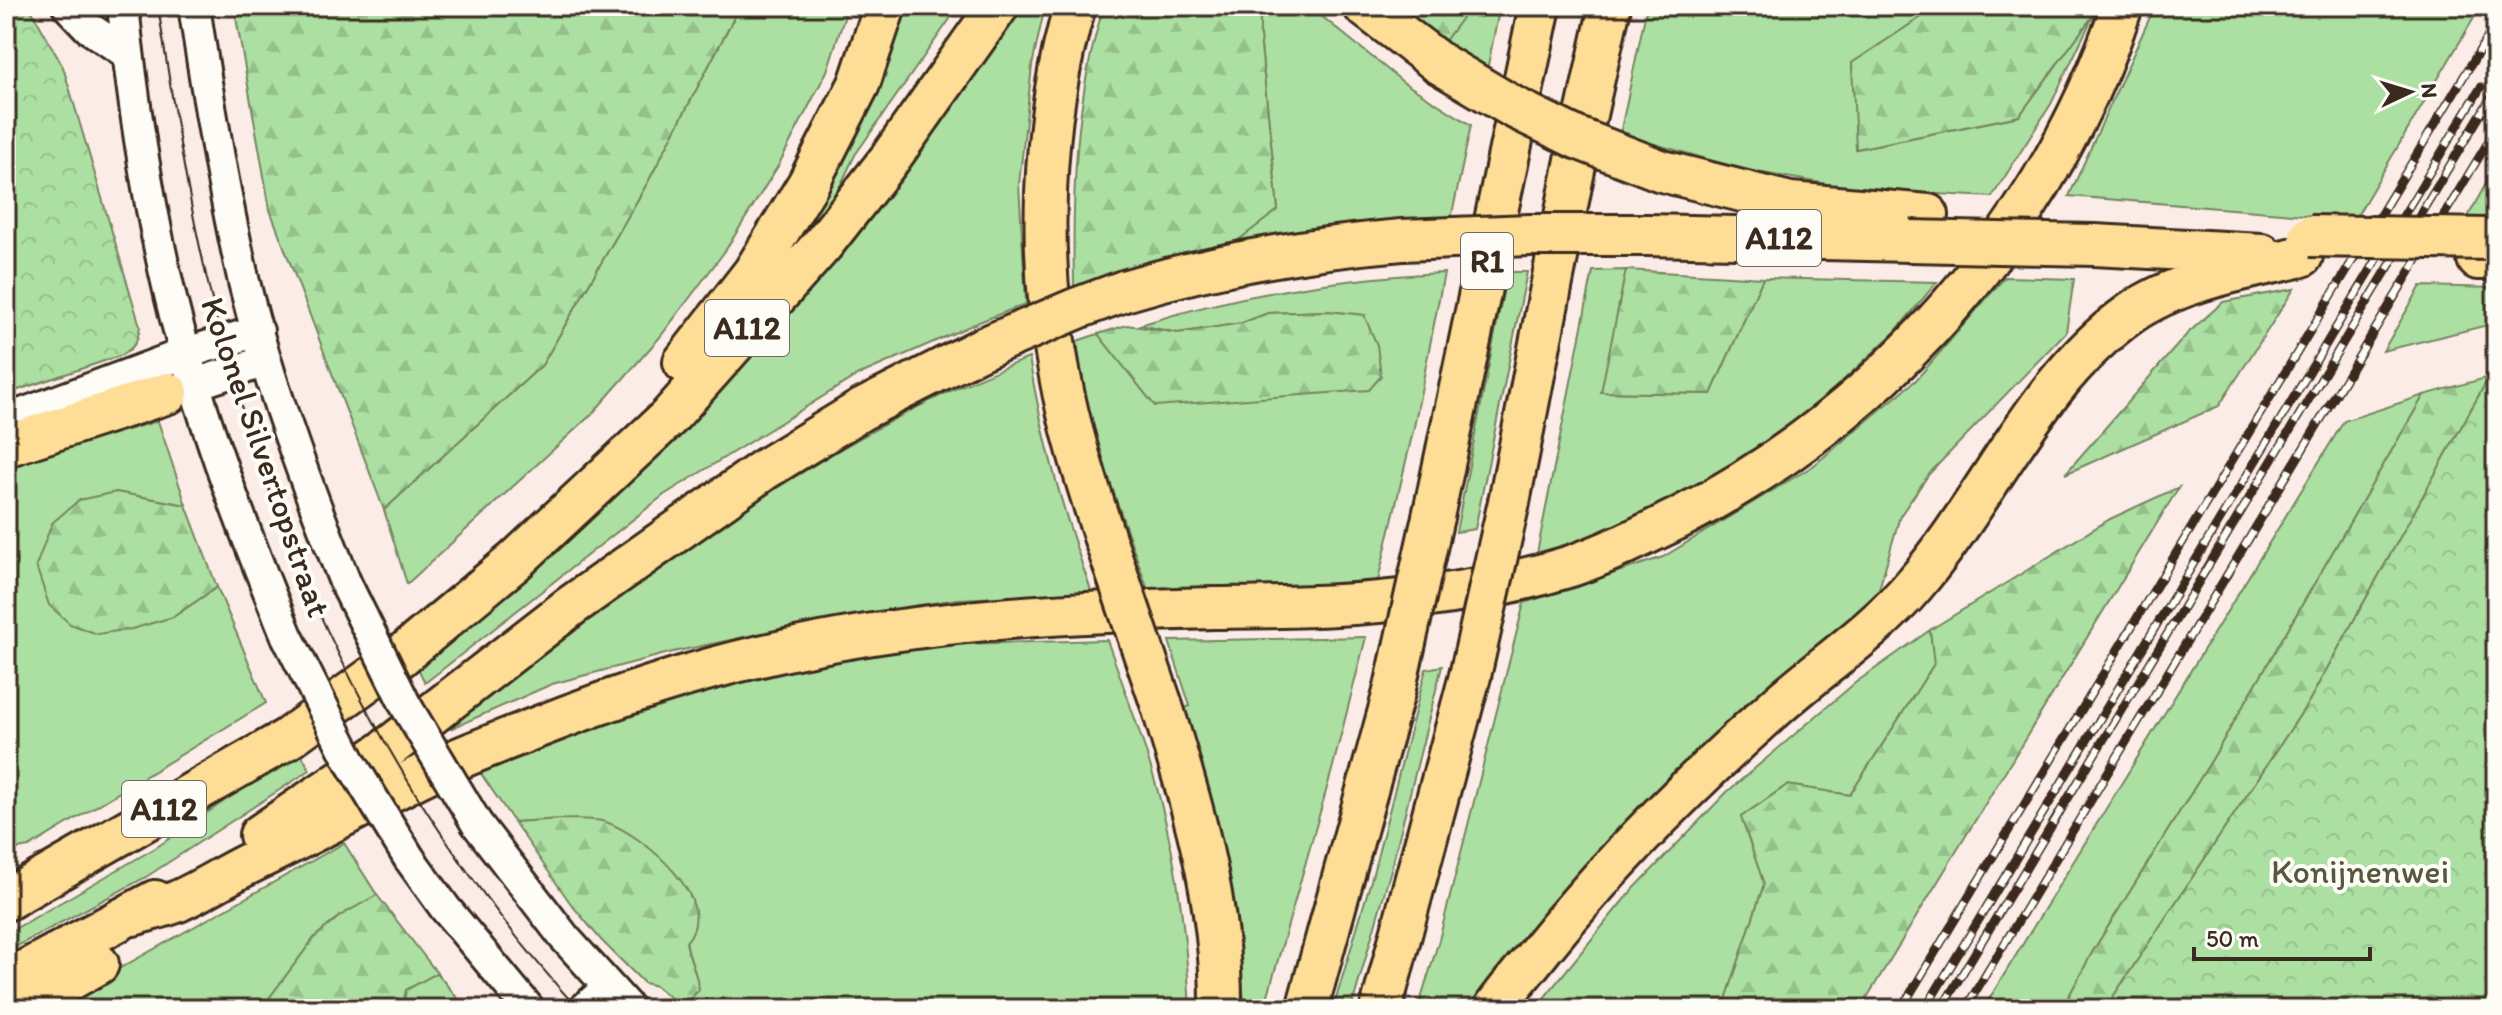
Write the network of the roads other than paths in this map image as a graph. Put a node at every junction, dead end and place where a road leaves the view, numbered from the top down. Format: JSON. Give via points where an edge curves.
{"nodes":[{"id":1,"x":68,"y":6,"type":"edge"},
{"id":2,"x":123,"y":6,"type":"edge"},
{"id":3,"x":194,"y":6,"type":"edge"},
{"id":4,"x":885,"y":6,"type":"edge"},
{"id":5,"x":998,"y":6,"type":"edge"},
{"id":6,"x":1075,"y":6,"type":"edge"},
{"id":7,"x":1364,"y":6,"type":"edge"},
{"id":8,"x":1540,"y":6,"type":"edge"},
{"id":9,"x":1610,"y":6,"type":"edge"},
{"id":10,"x":2122,"y":6,"type":"edge"},
{"id":11,"x":128,"y":54,"type":"junction"},
{"id":12,"x":1919,"y":228,"type":"junction"},
{"id":13,"x":2306,"y":246,"type":"junction"},
{"id":14,"x":2490,"y":249,"type":"edge"},
{"id":15,"x":258,"y":331,"type":"junction"},
{"id":16,"x":186,"y":353,"type":"junction"},
{"id":17,"x":266,"y":361,"type":"junction"},
{"id":18,"x":181,"y":388,"type":"junction"},
{"id":19,"x":6,"y":420,"type":"edge"},
{"id":20,"x":6,"y":446,"type":"edge"},
{"id":21,"x":454,"y":611,"type":"junction"},
{"id":22,"x":285,"y":847,"type":"junction"},
{"id":23,"x":24,"y":876,"type":"edge"},
{"id":24,"x":6,"y":900,"type":"edge"},
{"id":25,"x":133,"y":915,"type":"junction"},
{"id":26,"x":6,"y":981,"type":"edge"},
{"id":27,"x":624,"y":1003,"type":"edge"},
{"id":28,"x":17,"y":1009,"type":"edge"},
{"id":29,"x":529,"y":1009,"type":"edge"},
{"id":30,"x":584,"y":1009,"type":"edge"},
{"id":31,"x":1221,"y":1009,"type":"edge"},
{"id":32,"x":1307,"y":1009,"type":"edge"},
{"id":33,"x":1381,"y":1009,"type":"edge"},
{"id":34,"x":1494,"y":1009,"type":"edge"}],
"edges":[{"from":1,"to":11,"type":"main road","via":[[89,28]]},
{"from":2,"to":11,"type":"main road","name":"Kolonel Silvertopstraat"},
{"from":3,"to":15,"type":"main road","name":"Kolonel Silvertopstraat","via":[[217,147]]},
{"from":4,"to":21,"type":"highway","via":[[859,84],[808,184],[754,272],[617,439],[499,550]]},
{"from":5,"to":21,"type":"highway","number":"A112","via":[[823,244],[669,417]]},
{"from":6,"to":31,"type":"highway","bridge":true,"via":[[1053,118],[1045,211],[1048,299],[1069,418],[1193,805],[1214,902]]},
{"from":7,"to":12,"type":"highway","bridge":true,"via":[[1439,63],[1577,138],[1662,171]]},
{"from":8,"to":32,"type":"highway","number":"R1","bridge":true,"via":[[1394,692]]},
{"from":9,"to":33,"type":"highway","number":"R1","bridge":true,"via":[[1470,676]]},
{"from":10,"to":22,"type":"highway","via":[[2080,112],[2039,187],[1948,311],[1800,444],[1722,495],[1636,539],[1572,565],[1422,598],[1279,609],[989,619],[884,631],[759,656],[630,692],[496,743]]},
{"from":11,"to":16,"type":"main road","name":"Kolonel Silvertopstraat","via":[[155,224]]},
{"from":12,"to":13,"type":"highway","number":"A112","bridge":true},
{"from":12,"to":25,"type":"highway","number":"A112","bridge":true,"via":[[1402,240],[1247,261],[1124,291],[981,349],[861,410],[765,469],[571,606],[383,752]]},
{"from":13,"to":14,"type":"highway","number":"A112"},
{"from":13,"to":34,"type":"highway","via":[[2188,285],[2134,311],[2101,337],[2051,390],[1914,586],[1659,816],[1579,902]]},
{"from":15,"to":16,"type":"main road"},
{"from":15,"to":17,"type":"main road","name":"Kolonel Silvertopstraat"},
{"from":16,"to":18,"type":"main road","name":"Kolonel Silvertopstraat"},
{"from":16,"to":19,"type":"main road"},
{"from":17,"to":18,"type":"main road"},
{"from":17,"to":27,"type":"main road","name":"Kolonel Silvertopstraat","bridge":true,"via":[[345,582],[406,706],[477,824]]},
{"from":18,"to":20,"type":"highway"},
{"from":18,"to":29,"type":"main road","name":"Kolonel Silvertopstraat","bridge":true,"via":[[287,636],[351,763],[445,908]]},
{"from":21,"to":23,"type":"highway","number":"A112","via":[[287,739]]},
{"from":22,"to":25,"type":"highway","via":[[176,902]]},
{"from":22,"to":28,"type":"highway","via":[[250,876]]},
{"from":23,"to":24,"type":"highway","number":"A112"},
{"from":25,"to":26,"type":"highway","number":"A112"},
{"from":27,"to":30,"type":"main road"}]}
